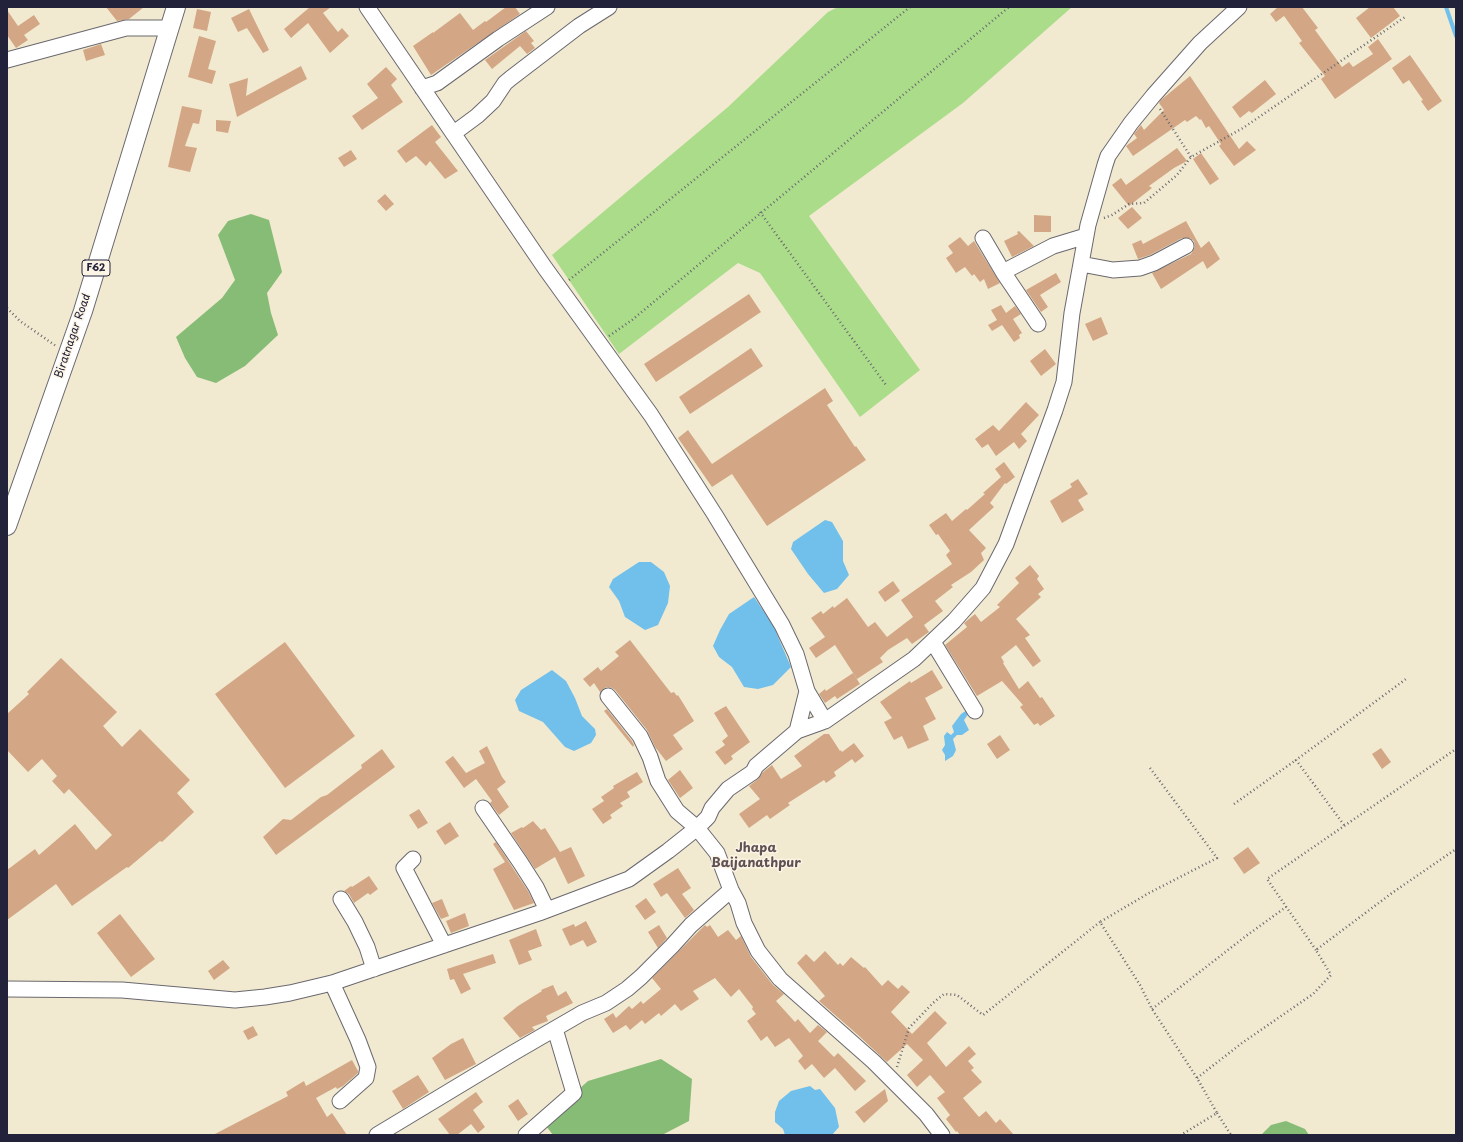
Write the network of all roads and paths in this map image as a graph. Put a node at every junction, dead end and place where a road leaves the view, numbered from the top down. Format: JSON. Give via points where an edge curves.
{"nodes":[{"id":1,"x":176,"y":7,"type":"edge"},
{"id":2,"x":367,"y":7,"type":"edge"},
{"id":3,"x":547,"y":7,"type":"edge"},
{"id":4,"x":609,"y":7,"type":"edge"},
{"id":5,"x":910,"y":7,"type":"edge"},
{"id":6,"x":1009,"y":7,"type":"edge"},
{"id":7,"x":1239,"y":7,"type":"edge"},
{"id":8,"x":1405,"y":17,"type":"dead end"},
{"id":9,"x":170,"y":28,"type":"junction"},
{"id":10,"x":7,"y":60,"type":"edge"},
{"id":11,"x":422,"y":88,"type":"junction"},
{"id":12,"x":1152,"y":96,"type":"junction"},
{"id":13,"x":454,"y":133,"type":"junction"},
{"id":14,"x":1191,"y":157,"type":"junction"},
{"id":15,"x":760,"y":212,"type":"junction"},
{"id":16,"x":1087,"y":231,"type":"junction"},
{"id":17,"x":983,"y":238,"type":"dead end"},
{"id":18,"x":1186,"y":246,"type":"dead end"},
{"id":19,"x":1081,"y":264,"type":"junction"},
{"id":20,"x":1003,"y":272,"type":"junction"},
{"id":21,"x":559,"y":288,"type":"junction"},
{"id":22,"x":7,"y":308,"type":"edge"},
{"id":23,"x":1038,"y":324,"type":"dead end"},
{"id":24,"x":597,"y":340,"type":"junction"},
{"id":25,"x":67,"y":354,"type":"junction"},
{"id":26,"x":886,"y":385,"type":"dead end"},
{"id":27,"x":7,"y":526,"type":"edge"},
{"id":28,"x":933,"y":642,"type":"junction"},
{"id":29,"x":1406,"y":679,"type":"dead end"},
{"id":30,"x":807,"y":691,"type":"junction"},
{"id":31,"x":608,"y":696,"type":"dead end"},
{"id":32,"x":975,"y":711,"type":"dead end"},
{"id":33,"x":826,"y":721,"type":"junction"},
{"id":34,"x":797,"y":731,"type":"junction"},
{"id":35,"x":1456,"y":749,"type":"edge"},
{"id":36,"x":1296,"y":760,"type":"junction"},
{"id":37,"x":1150,"y":768,"type":"dead end"},
{"id":38,"x":1234,"y":804,"type":"dead end"},
{"id":39,"x":483,"y":808,"type":"dead end"},
{"id":40,"x":1344,"y":825,"type":"junction"},
{"id":41,"x":697,"y":828,"type":"junction"},
{"id":42,"x":1456,"y":849,"type":"edge"},
{"id":43,"x":414,"y":859,"type":"dead end"},
{"id":44,"x":731,"y":890,"type":"junction"},
{"id":45,"x":341,"y":899,"type":"dead end"},
{"id":46,"x":1286,"y":907,"type":"junction"},
{"id":47,"x":547,"y":910,"type":"junction"},
{"id":48,"x":1100,"y":922,"type":"junction"},
{"id":49,"x":444,"y":945,"type":"junction"},
{"id":50,"x":1316,"y":950,"type":"junction"},
{"id":51,"x":374,"y":969,"type":"junction"},
{"id":52,"x":332,"y":983,"type":"junction"},
{"id":53,"x":7,"y":989,"type":"edge"},
{"id":54,"x":1152,"y":1009,"type":"junction"},
{"id":55,"x":555,"y":1029,"type":"junction"},
{"id":56,"x":1197,"y":1078,"type":"junction"},
{"id":57,"x":894,"y":1081,"type":"junction"},
{"id":58,"x":340,"y":1101,"type":"dead end"},
{"id":59,"x":1217,"y":1113,"type":"junction"},
{"id":60,"x":377,"y":1135,"type":"edge"},
{"id":61,"x":526,"y":1135,"type":"edge"},
{"id":62,"x":942,"y":1135,"type":"edge"},
{"id":63,"x":1181,"y":1135,"type":"edge"},
{"id":64,"x":1231,"y":1135,"type":"edge"}],
"edges":[{"from":1,"to":9,"type":"main road","name":"Biratnagar Road","number":"F62"},
{"from":2,"to":11,"type":"street"},
{"from":3,"to":11,"type":"street","via":[[498,38],[437,83]]},
{"from":4,"to":13,"type":"street","via":[[579,26],[511,78],[493,101]]},
{"from":5,"to":21,"type":"path"},
{"from":6,"to":15,"type":"path"},
{"from":7,"to":12,"type":"street","via":[[1200,43]]},
{"from":8,"to":14,"type":"path","via":[[1243,128]]},
{"from":9,"to":10,"type":"street","via":[[126,28]]},
{"from":9,"to":25,"type":"main road","name":"Biratnagar Road","number":"F62"},
{"from":11,"to":13,"type":"street"},
{"from":12,"to":14,"type":"path"},
{"from":12,"to":16,"type":"street","via":[[1108,156]]},
{"from":13,"to":21,"type":"street"},
{"from":14,"to":16,"type":"path","via":[[1177,175],[1144,203],[1129,204]]},
{"from":15,"to":24,"type":"path","via":[[627,323]]},
{"from":15,"to":26,"type":"path"},
{"from":16,"to":19,"type":"street"},
{"from":16,"to":20,"type":"street"},
{"from":17,"to":20,"type":"street"},
{"from":18,"to":19,"type":"street","via":[[1140,268],[1113,270]]},
{"from":19,"to":28,"type":"street","via":[[1064,382],[1006,544],[983,588]]},
{"from":20,"to":23,"type":"street"},
{"from":21,"to":24,"type":"street"},
{"from":22,"to":25,"type":"path","via":[[20,321]]},
{"from":24,"to":30,"type":"street","via":[[651,415],[782,625],[796,654]]},
{"from":25,"to":27,"type":"main road","name":"Biratnagar Road","number":"F62"},
{"from":28,"to":32,"type":"street"},
{"from":28,"to":33,"type":"street","via":[[914,659]]},
{"from":29,"to":36,"type":"path"},
{"from":30,"to":33,"type":"street"},
{"from":30,"to":34,"type":"street"},
{"from":31,"to":41,"type":"street","via":[[640,736],[658,781],[677,811]]},
{"from":33,"to":34,"type":"street"},
{"from":34,"to":41,"type":"street","via":[[756,766],[753,772],[728,789]]},
{"from":35,"to":40,"type":"path"},
{"from":36,"to":38,"type":"path"},
{"from":36,"to":40,"type":"path"},
{"from":37,"to":48,"type":"path","via":[[1217,858]]},
{"from":39,"to":47,"type":"street","via":[[536,887]]},
{"from":40,"to":46,"type":"path","via":[[1267,879]]},
{"from":41,"to":44,"type":"street","via":[[717,853]]},
{"from":41,"to":47,"type":"street","via":[[629,879]]},
{"from":42,"to":50,"type":"path"},
{"from":43,"to":49,"type":"street","via":[[404,868]]},
{"from":44,"to":55,"type":"street","via":[[691,925],[628,989]]},
{"from":44,"to":57,"type":"street","via":[[758,951],[780,979]]},
{"from":45,"to":51,"type":"street","via":[[367,947]]},
{"from":46,"to":50,"type":"path"},
{"from":46,"to":54,"type":"path"},
{"from":47,"to":49,"type":"street"},
{"from":48,"to":54,"type":"path","via":[[1140,985]]},
{"from":48,"to":57,"type":"path","via":[[983,1015],[957,995],[944,994],[909,1028]]},
{"from":49,"to":51,"type":"street"},
{"from":50,"to":56,"type":"path","via":[[1331,975],[1313,994]]},
{"from":51,"to":52,"type":"street"},
{"from":52,"to":53,"type":"street","via":[[290,993],[235,1000],[122,990]]},
{"from":52,"to":58,"type":"street","via":[[368,1067],[366,1078]]},
{"from":54,"to":56,"type":"path"},
{"from":55,"to":60,"type":"street"},
{"from":55,"to":61,"type":"street","via":[[574,1093]]},
{"from":56,"to":59,"type":"path"},
{"from":57,"to":62,"type":"street"},
{"from":59,"to":63,"type":"path"},
{"from":59,"to":64,"type":"path"}]}
